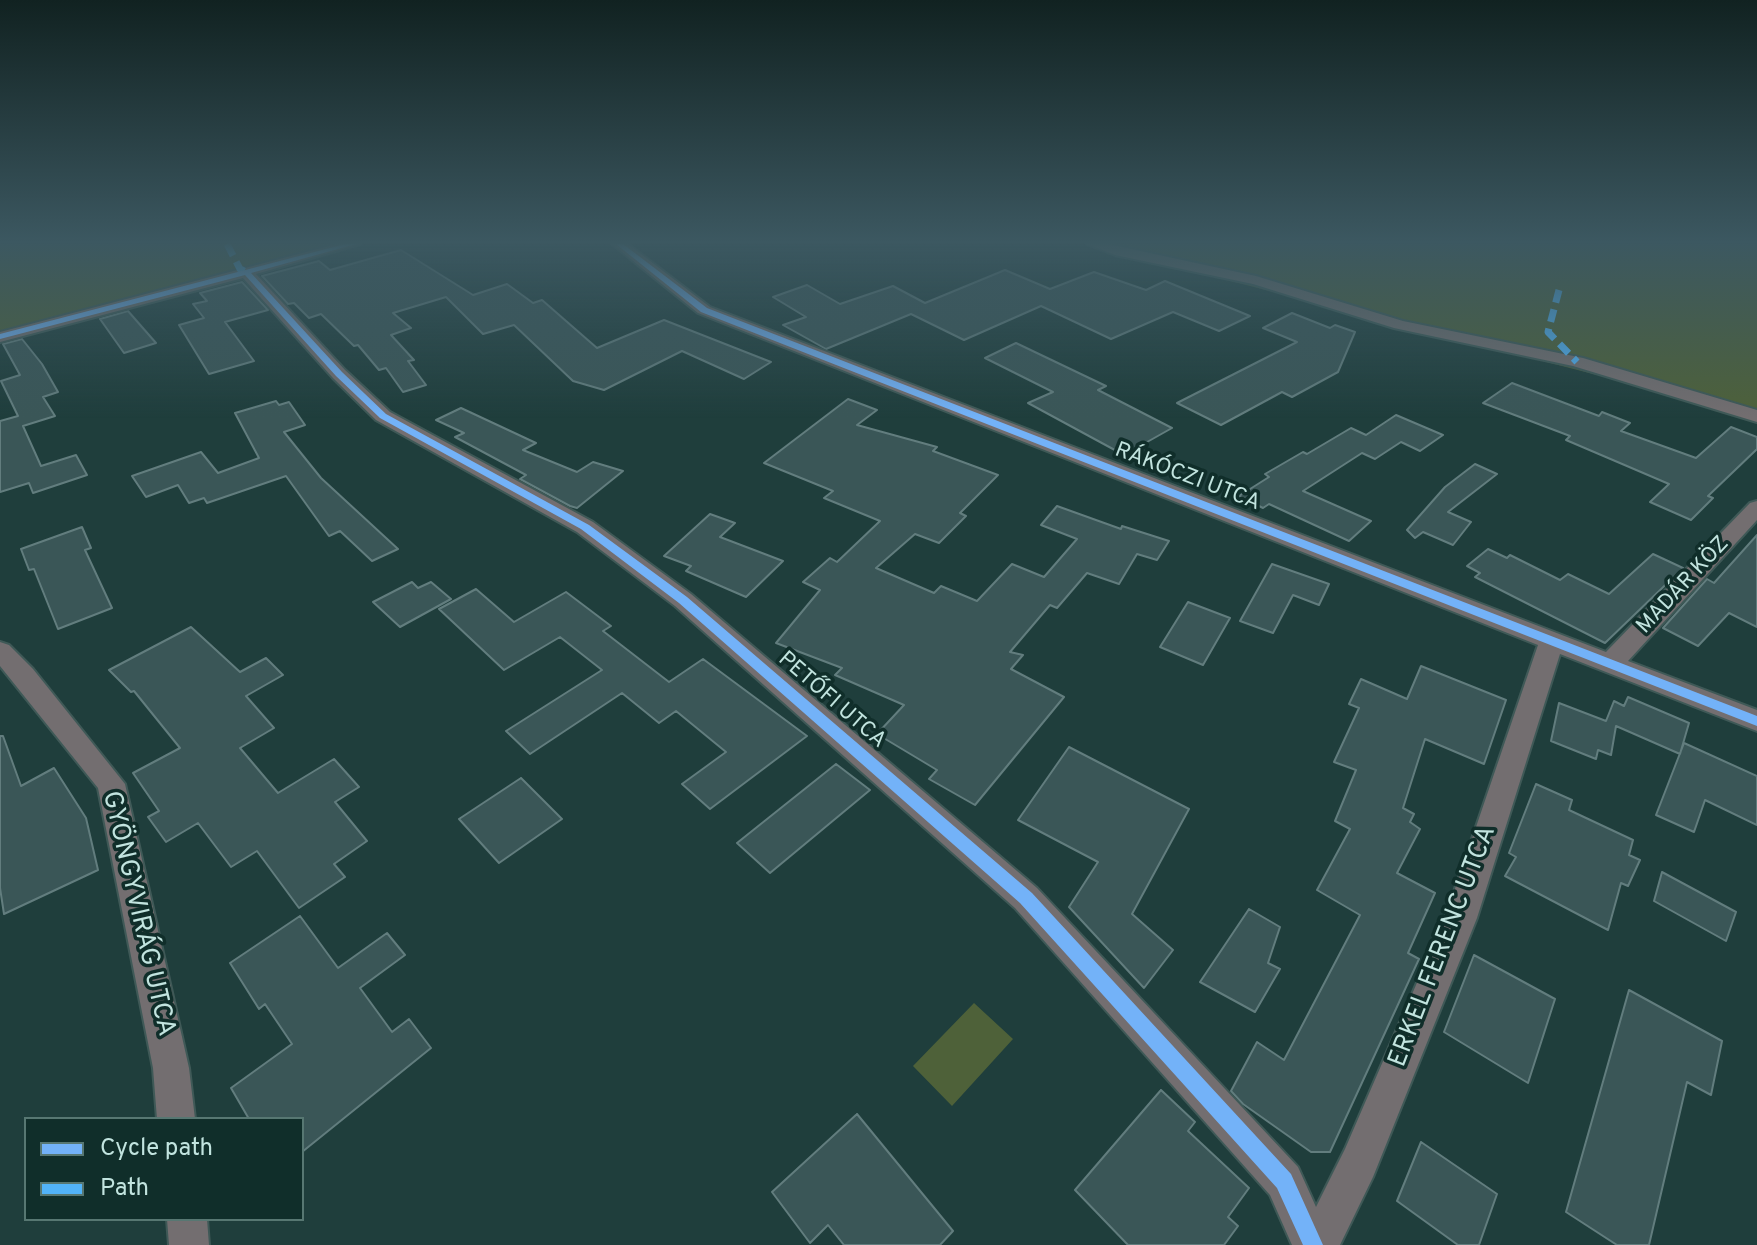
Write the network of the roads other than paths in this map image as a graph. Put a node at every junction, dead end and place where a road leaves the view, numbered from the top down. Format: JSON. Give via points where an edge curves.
{"nodes":[{"id":1,"x":132,"y":302,"type":"edge"},
{"id":2,"x":273,"y":302,"type":"edge"},
{"id":3,"x":694,"y":302,"type":"edge"},
{"id":4,"x":1325,"y":302,"type":"edge"},
{"id":5,"x":0,"y":337,"type":"edge"},
{"id":6,"x":1757,"y":416,"type":"edge"},
{"id":7,"x":1757,"y":507,"type":"edge"},
{"id":8,"x":1551,"y":642,"type":"junction"},
{"id":9,"x":0,"y":651,"type":"edge"},
{"id":10,"x":1610,"y":664,"type":"junction"},
{"id":11,"x":1757,"y":721,"type":"edge"},
{"id":12,"x":176,"y":1117,"type":"edge"},
{"id":13,"x":187,"y":1221,"type":"edge"},
{"id":14,"x":189,"y":1245,"type":"edge"},
{"id":15,"x":1316,"y":1245,"type":"edge"}],
"edges":[{"from":1,"to":5,"type":"street"},
{"from":2,"to":15,"type":"street","name":"PETŐFI UTCA","via":[[383,416],[585,527],[671,590],[1026,898],[1284,1181]]},
{"from":3,"to":8,"type":"street","name":"RÁKÓCZI UTCA"},
{"from":4,"to":6,"type":"street","via":[[1381,320],[1577,362]]},
{"from":7,"to":10,"type":"street","name":"MADÁR KÖZ"},
{"from":8,"to":10,"type":"street","name":"RÁKÓCZI UTCA"},
{"from":8,"to":15,"type":"street","name":"ERKEL FERENC UTCA","via":[[1461,918],[1359,1163]]},
{"from":9,"to":12,"type":"street","name":"GYÖNGYVIRÁG UTCA","via":[[111,784],[171,1068]]},
{"from":10,"to":11,"type":"street","name":"RÁKÓCZI UTCA"},
{"from":13,"to":14,"type":"street"}]}
